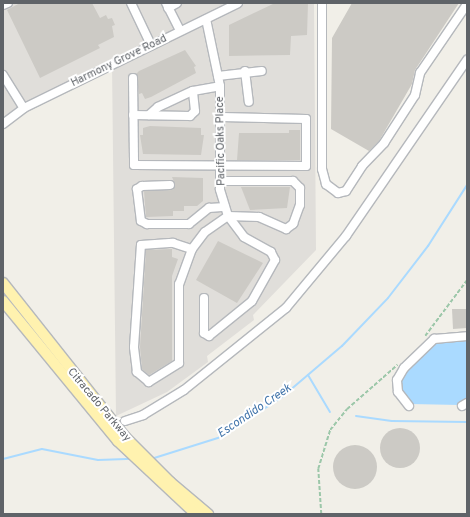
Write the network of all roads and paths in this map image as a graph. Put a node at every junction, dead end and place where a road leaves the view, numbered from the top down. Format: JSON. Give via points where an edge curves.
{"nodes":[{"id":1,"x":8,"y":3,"type":"edge"},
{"id":2,"x":131,"y":3,"type":"edge"},
{"id":3,"x":177,"y":3,"type":"edge"},
{"id":4,"x":238,"y":3,"type":"edge"},
{"id":5,"x":322,"y":3,"type":"edge"},
{"id":6,"x":467,"y":4,"type":"edge"},
{"id":7,"x":3,"y":5,"type":"edge"},
{"id":8,"x":167,"y":5,"type":"edge"},
{"id":9,"x":206,"y":19,"type":"junction"},
{"id":10,"x":180,"y":31,"type":"junction"},
{"id":11,"x":151,"y":45,"type":"junction"},
{"id":12,"x":467,"y":60,"type":"edge"},
{"id":13,"x":245,"y":71,"type":"junction"},
{"id":14,"x":262,"y":71,"type":"dead end"},
{"id":15,"x":3,"y":74,"type":"edge"},
{"id":16,"x":218,"y":76,"type":"junction"},
{"id":17,"x":133,"y":78,"type":"dead end"},
{"id":18,"x":220,"y":86,"type":"junction"},
{"id":19,"x":193,"y":91,"type":"junction"},
{"id":20,"x":248,"y":102,"type":"dead end"},
{"id":21,"x":24,"y":108,"type":"junction"},
{"id":22,"x":133,"y":115,"type":"junction"},
{"id":23,"x":149,"y":116,"type":"junction"},
{"id":24,"x":222,"y":118,"type":"junction"},
{"id":25,"x":3,"y":124,"type":"edge"},
{"id":26,"x":221,"y":167,"type":"junction"},
{"id":27,"x":220,"y":181,"type":"junction"},
{"id":28,"x":170,"y":185,"type":"dead end"},
{"id":29,"x":226,"y":207,"type":"junction"},
{"id":30,"x":228,"y":216,"type":"junction"},
{"id":31,"x":192,"y":249,"type":"junction"},
{"id":32,"x":467,"y":280,"type":"edge"},
{"id":33,"x":3,"y":282,"type":"edge"},
{"id":34,"x":204,"y":298,"type":"dead end"},
{"id":35,"x":3,"y":301,"type":"edge"},
{"id":36,"x":467,"y":336,"type":"edge"},
{"id":37,"x":425,"y":337,"type":"dead end"},
{"id":38,"x":400,"y":361,"type":"dead end"},
{"id":39,"x":409,"y":406,"type":"dead end"},
{"id":40,"x":125,"y":421,"type":"dead end"},
{"id":41,"x":121,"y":439,"type":"junction"},
{"id":42,"x":195,"y":510,"type":"edge"},
{"id":43,"x":208,"y":514,"type":"edge"},
{"id":44,"x":321,"y":514,"type":"edge"}],
"edges":[{"from":1,"to":7,"type":"street"},
{"from":2,"to":11,"type":"street"},
{"from":3,"to":8,"type":"street"},
{"from":4,"to":9,"type":"street","name":"Harmony Grove Road"},
{"from":5,"to":6,"type":"street","via":[[322,169],[326,184],[338,193],[346,191],[362,166],[384,143],[415,95],[420,73]]},
{"from":8,"to":10,"type":"street"},
{"from":9,"to":10,"type":"street","name":"Harmony Grove Road"},
{"from":9,"to":16,"type":"street","name":"Pacific Oaks Place"},
{"from":10,"to":11,"type":"street","name":"Harmony Grove Road"},
{"from":11,"to":21,"type":"street","name":"Harmony Grove Road"},
{"from":12,"to":40,"type":"street","via":[[346,236],[286,308],[184,390],[143,415]]},
{"from":13,"to":14,"type":"street"},
{"from":13,"to":16,"type":"street"},
{"from":13,"to":20,"type":"street"},
{"from":15,"to":21,"type":"street"},
{"from":16,"to":18,"type":"street","name":"Pacific Oaks Place"},
{"from":17,"to":22,"type":"street"},
{"from":18,"to":19,"type":"street"},
{"from":18,"to":24,"type":"street","name":"Pacific Oaks Place"},
{"from":19,"to":23,"type":"street","via":[[158,107]]},
{"from":19,"to":23,"type":"street","via":[[194,114]]},
{"from":21,"to":25,"type":"street","name":"Harmony Grove Road"},
{"from":22,"to":23,"type":"street"},
{"from":22,"to":26,"type":"street","via":[[134,165]]},
{"from":24,"to":26,"type":"street","name":"Pacific Oaks Place"},
{"from":24,"to":26,"type":"street","via":[[303,118],[307,122],[307,162],[303,167]]},
{"from":26,"to":27,"type":"street","name":"Pacific Oaks Place"},
{"from":27,"to":29,"type":"street","name":"Pacific Oaks Place"},
{"from":27,"to":30,"type":"street","via":[[293,181],[300,188],[300,205],[293,224],[286,229],[259,217]]},
{"from":28,"to":29,"type":"street","via":[[142,186],[137,189],[141,221],[147,224],[189,224],[209,208]]},
{"from":29,"to":30,"type":"street","name":"Pacific Oaks Place"},
{"from":30,"to":31,"type":"street","via":[[205,232]]},
{"from":30,"to":34,"type":"street","via":[[244,237],[271,252],[275,260],[252,301],[207,336]]},
{"from":31,"to":31,"type":"street","via":[[173,243],[144,243],[139,248],[134,347],[137,372],[149,382],[179,363],[179,284]]},
{"from":32,"to":37,"type":"path"},
{"from":33,"to":41,"type":"main road","name":"Citracado Parkway"},
{"from":35,"to":41,"type":"main road","name":"Citracado Parkway"},
{"from":36,"to":39,"type":"street","via":[[434,339],[404,368],[398,377],[397,389]]},
{"from":38,"to":44,"type":"path","via":[[347,409],[330,430],[318,469]]},
{"from":41,"to":42,"type":"main road","name":"Citracado Parkway"},
{"from":42,"to":43,"type":"main road","name":"Citracado Parkway"}]}
